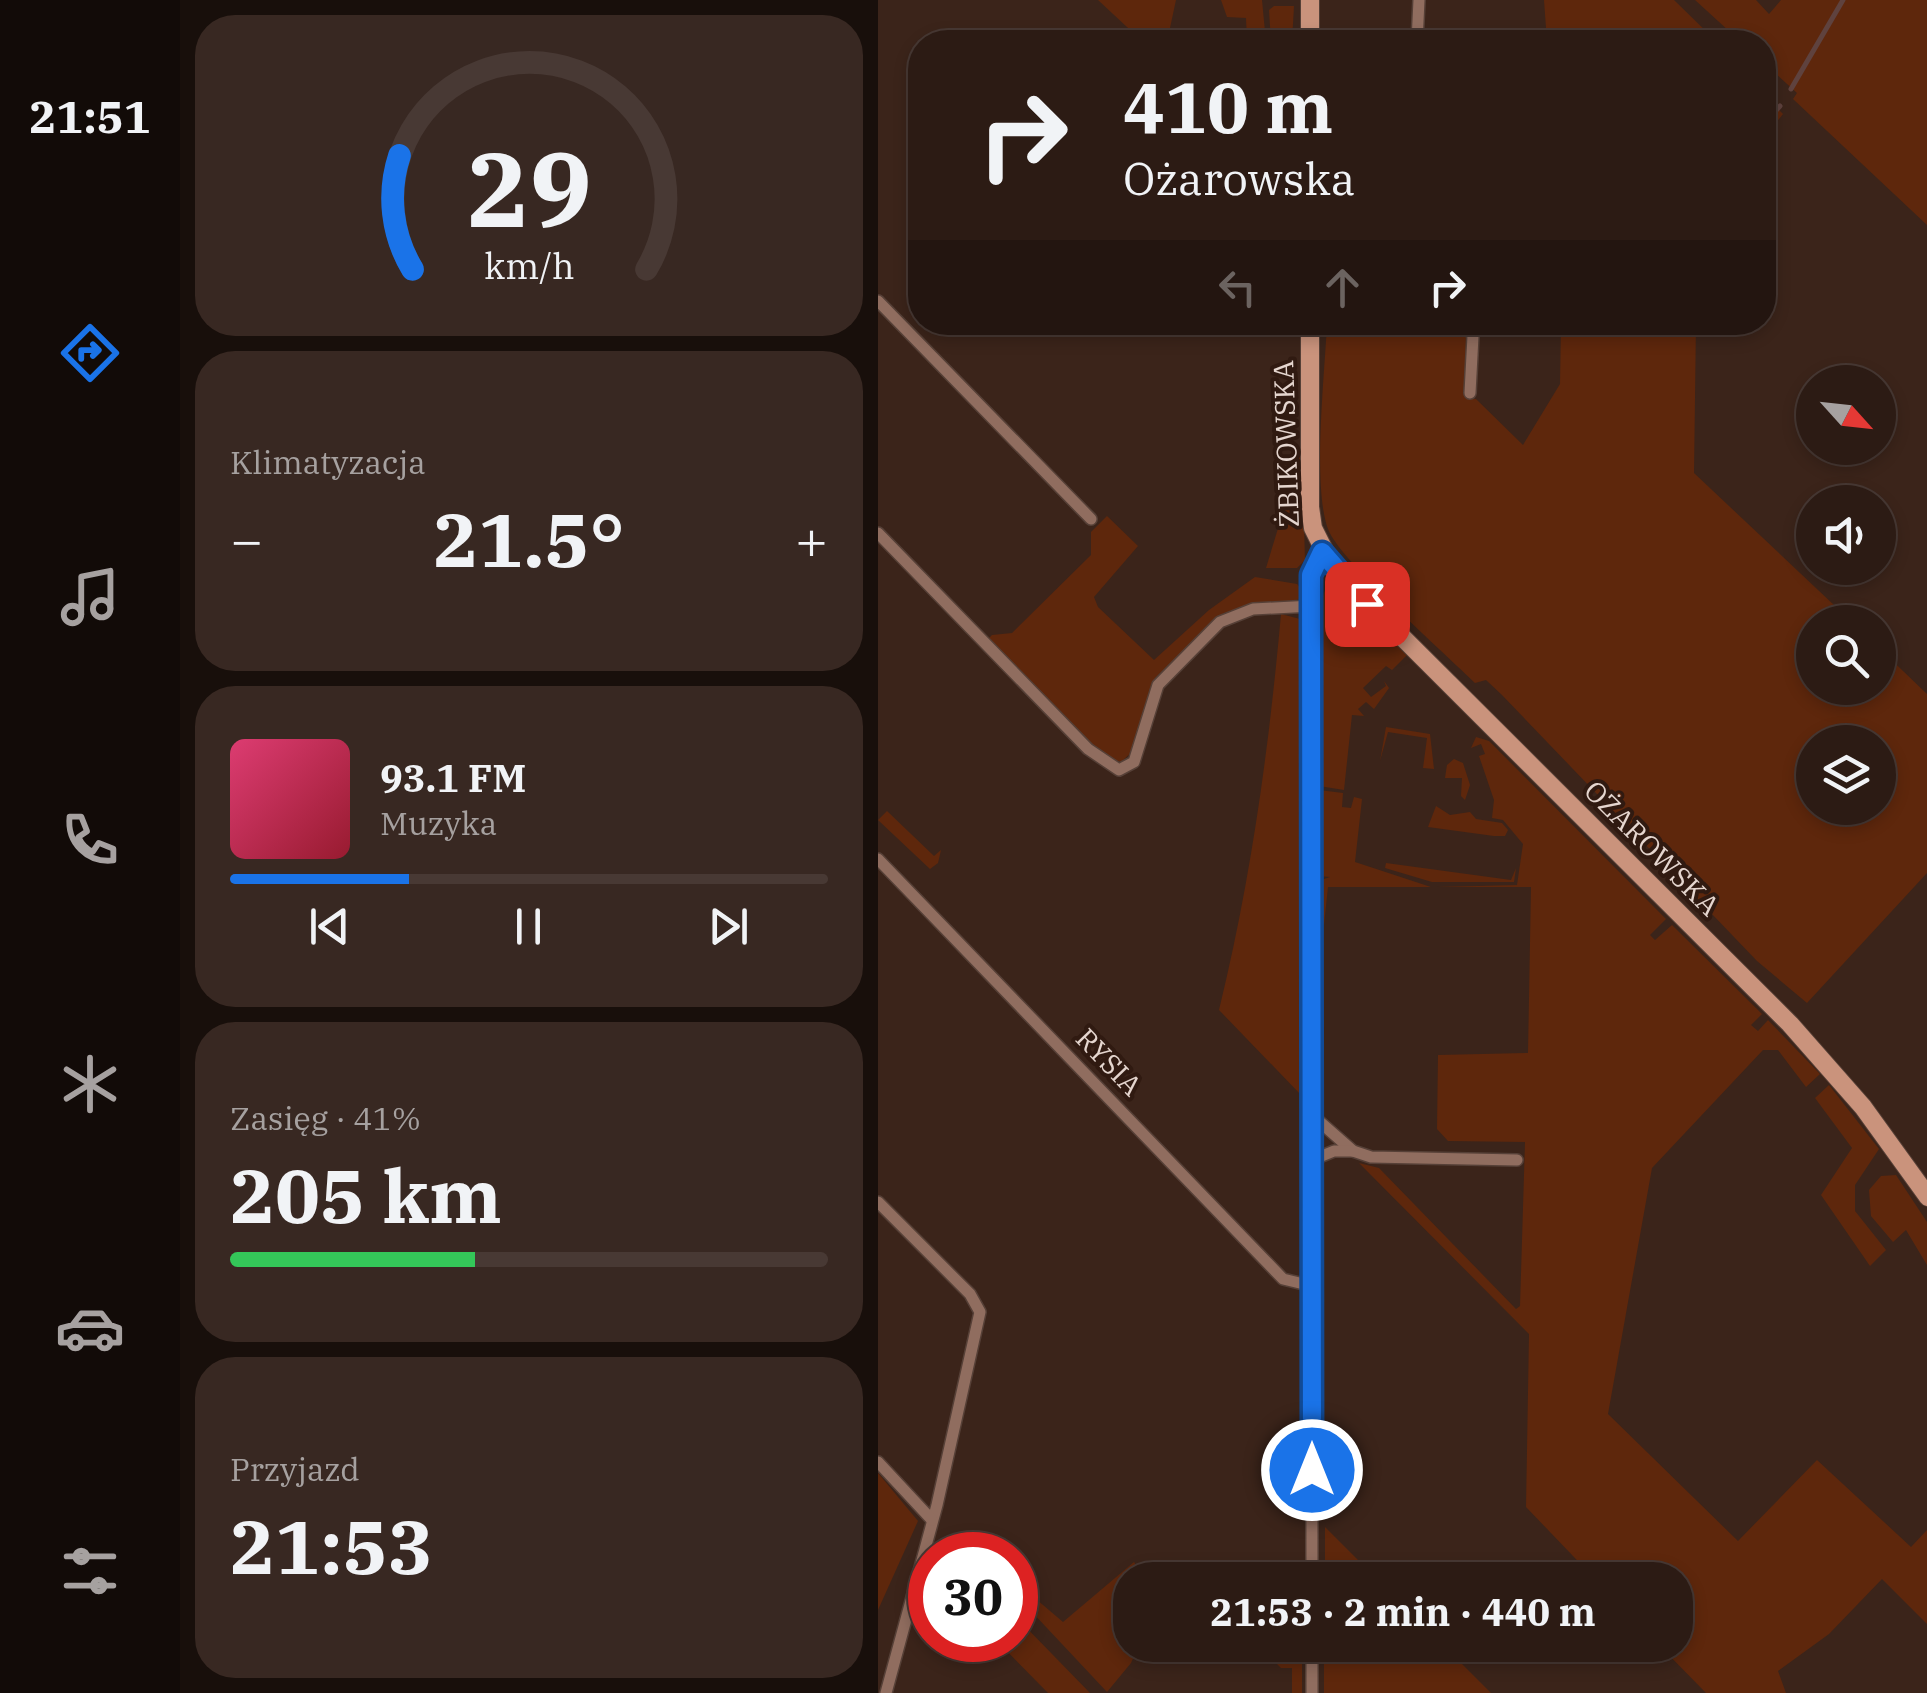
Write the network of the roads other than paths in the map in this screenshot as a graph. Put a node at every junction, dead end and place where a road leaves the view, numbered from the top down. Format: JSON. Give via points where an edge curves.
{"nodes":[{"id":1,"x":1310,"y":0,"type":"edge"},
{"id":2,"x":1419,"y":0,"type":"edge"},
{"id":3,"x":1310,"y":30,"type":"edge"},
{"id":4,"x":1418,"y":30,"type":"edge"},
{"id":5,"x":878,"y":301,"type":"edge"},
{"id":6,"x":908,"y":332,"type":"edge"},
{"id":7,"x":911,"y":335,"type":"edge"},
{"id":8,"x":1310,"y":335,"type":"edge"},
{"id":9,"x":1472,"y":335,"type":"edge"},
{"id":10,"x":1470,"y":392,"type":"dead end"},
{"id":11,"x":1091,"y":519,"type":"dead end"},
{"id":12,"x":878,"y":533,"type":"edge"},
{"id":13,"x":1322,"y":552,"type":"junction"},
{"id":14,"x":1312,"y":606,"type":"junction"},
{"id":15,"x":878,"y":859,"type":"edge"},
{"id":16,"x":1312,"y":1115,"type":"junction"},
{"id":17,"x":1352,"y":1151,"type":"junction"},
{"id":18,"x":1312,"y":1160,"type":"junction"},
{"id":19,"x":1517,"y":1160,"type":"dead end"},
{"id":20,"x":1928,"y":1198,"type":"edge"},
{"id":21,"x":878,"y":1202,"type":"edge"},
{"id":22,"x":1312,"y":1286,"type":"junction"},
{"id":23,"x":878,"y":1462,"type":"edge"},
{"id":24,"x":932,"y":1520,"type":"junction"},
{"id":25,"x":1312,"y":1562,"type":"edge"},
{"id":26,"x":1312,"y":1662,"type":"edge"},
{"id":27,"x":886,"y":1693,"type":"edge"},
{"id":28,"x":1312,"y":1693,"type":"edge"}],
"edges":[{"from":1,"to":3,"type":"main road"},
{"from":2,"to":4,"type":"street"},
{"from":5,"to":6,"type":"street"},
{"from":7,"to":11,"type":"street"},
{"from":8,"to":13,"type":"main road","name":"ŻBIKOWSKA","via":[[1310,507]]},
{"from":9,"to":10,"type":"street"},
{"from":12,"to":14,"type":"street","via":[[1088,749],[1119,770],[1134,762],[1162,679],[1220,622],[1253,609]]},
{"from":13,"to":14,"type":"street","name":"ŻBIKOWSKA","via":[[1311,575]]},
{"from":13,"to":20,"type":"main road","name":"OŻAROWSKA","via":[[1790,1024],[1864,1107]]},
{"from":14,"to":16,"type":"street","name":"ŻBIKOWSKA"},
{"from":15,"to":22,"type":"street","name":"RYSIA","via":[[1283,1279]]},
{"from":16,"to":17,"type":"street"},
{"from":16,"to":18,"type":"street","name":"ŻBIKOWSKA"},
{"from":17,"to":18,"type":"street"},
{"from":17,"to":19,"type":"street","via":[[1371,1158]]},
{"from":18,"to":22,"type":"street","name":"ŻBIKOWSKA"},
{"from":21,"to":24,"type":"street","via":[[976,1302],[980,1319]]},
{"from":22,"to":25,"type":"street","name":"ŻBIKOWSKA"},
{"from":23,"to":24,"type":"street"},
{"from":24,"to":27,"type":"street"},
{"from":26,"to":28,"type":"street"}]}
